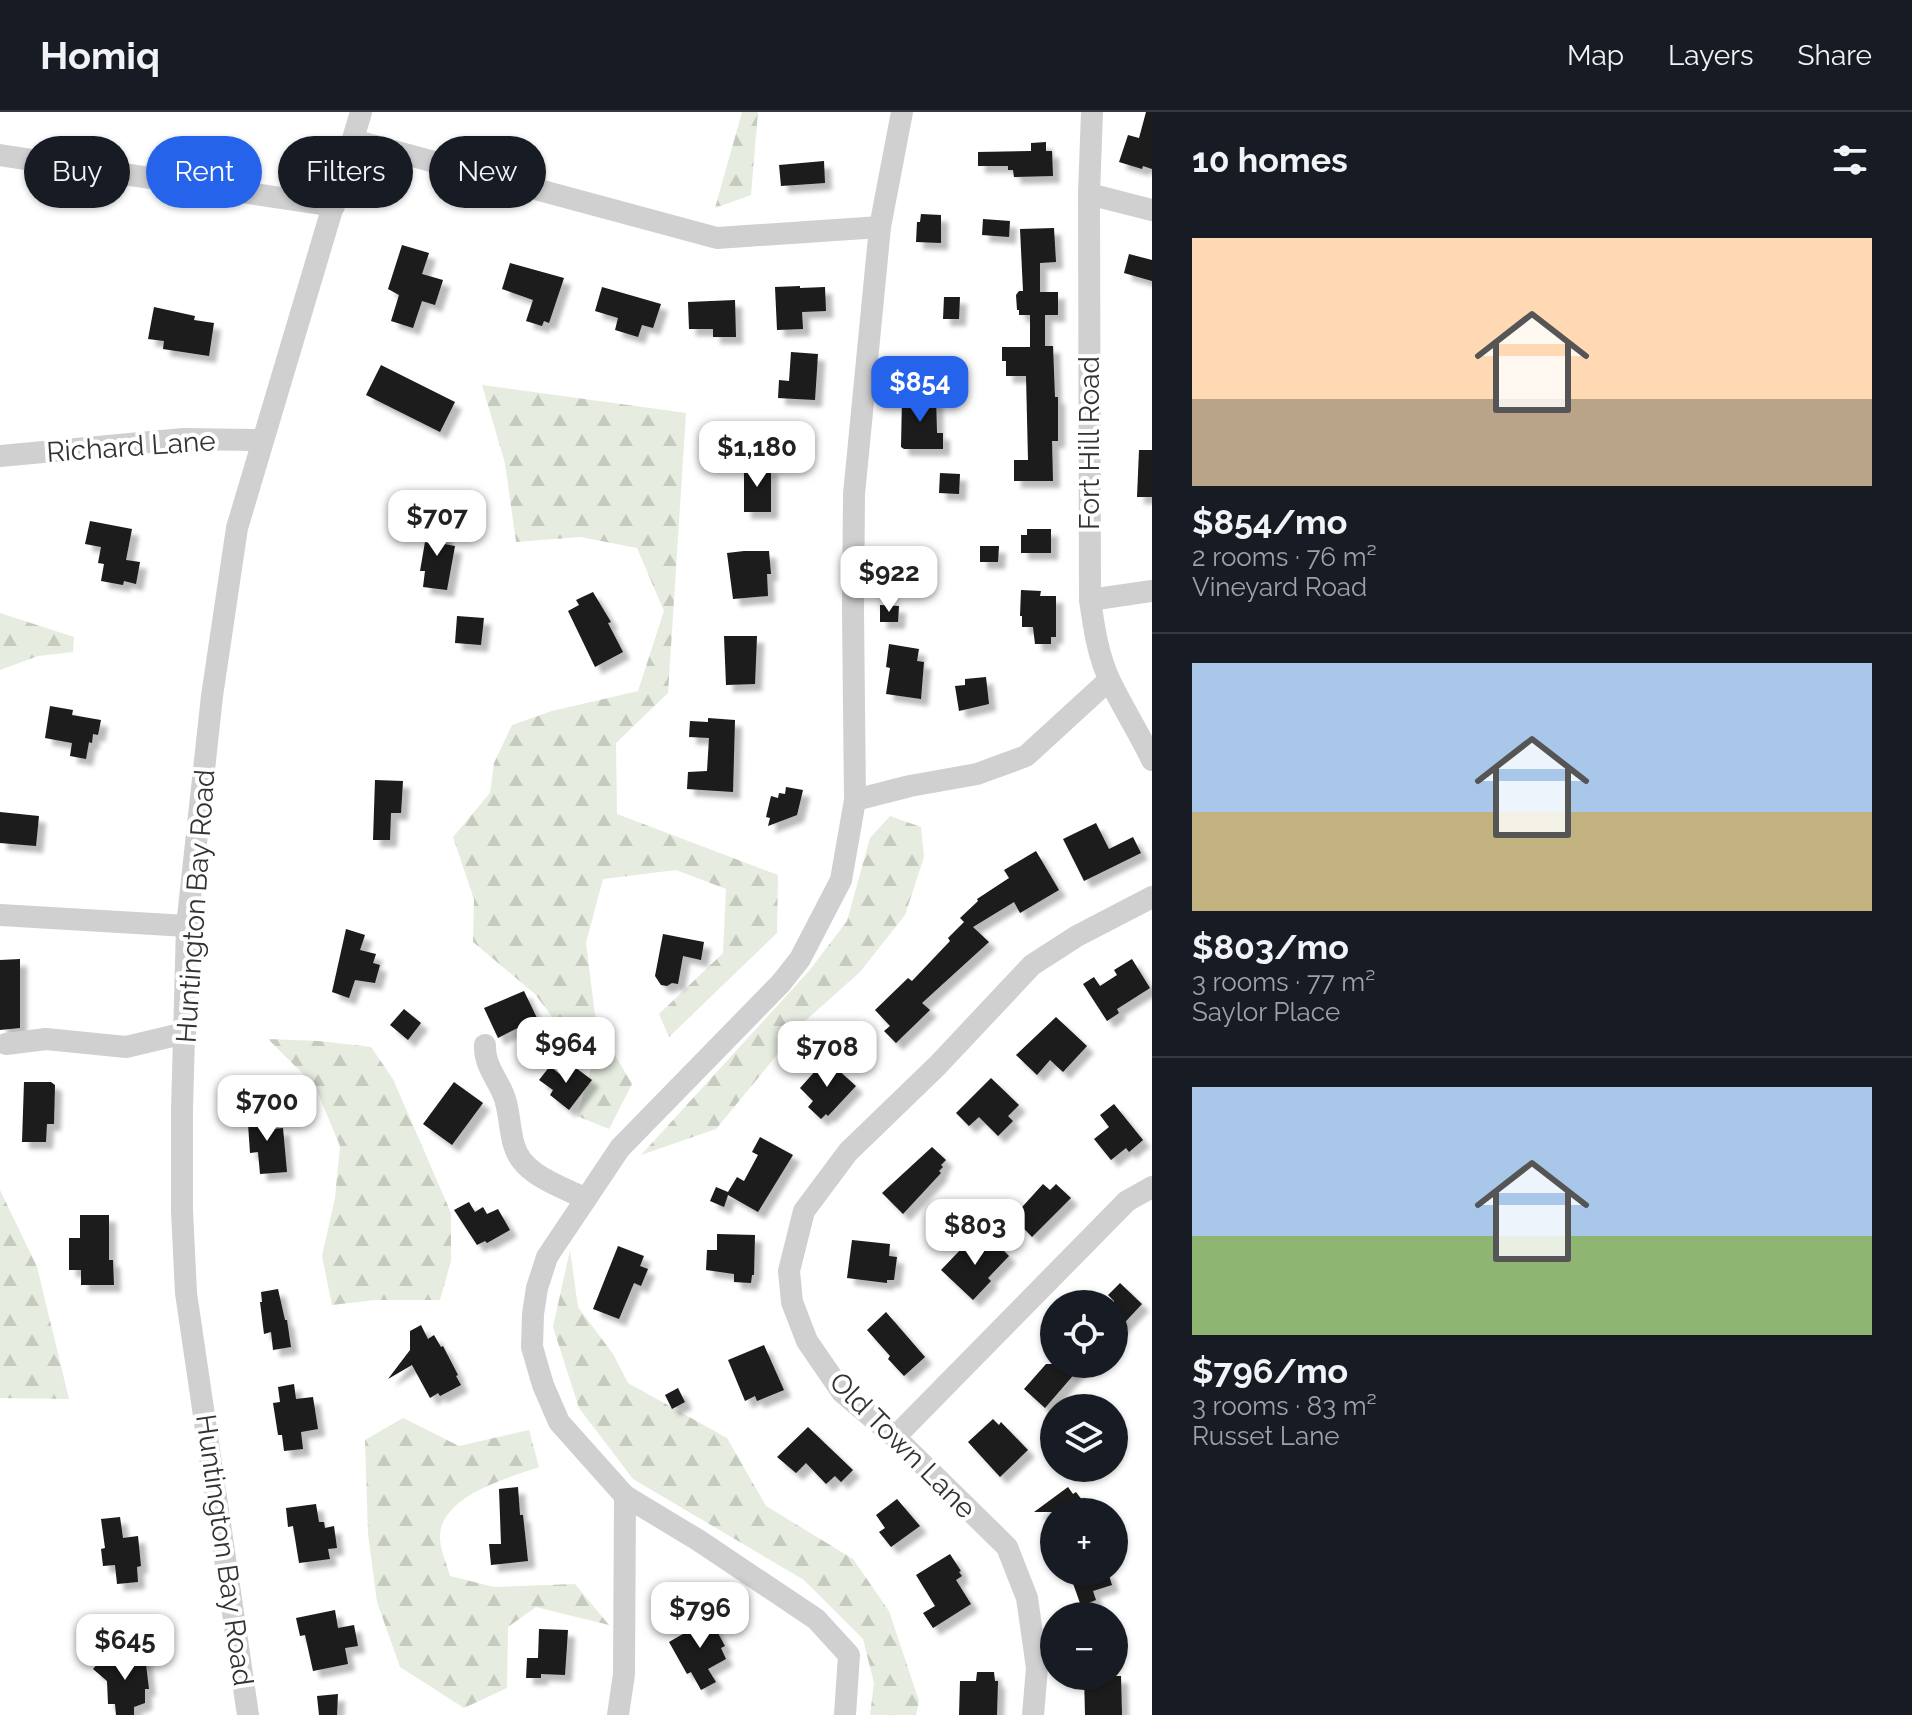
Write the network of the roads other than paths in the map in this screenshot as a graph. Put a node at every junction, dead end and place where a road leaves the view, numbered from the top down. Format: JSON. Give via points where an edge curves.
{"nodes":[{"id":1,"x":361,"y":112,"type":"edge"},
{"id":2,"x":902,"y":112,"type":"edge"},
{"id":3,"x":1092,"y":112,"type":"edge"},
{"id":4,"x":354,"y":136,"type":"edge"},
{"id":5,"x":0,"y":155,"type":"edge"},
{"id":6,"x":413,"y":156,"type":"edge"},
{"id":7,"x":1089,"y":194,"type":"junction"},
{"id":8,"x":278,"y":197,"type":"edge"},
{"id":9,"x":333,"y":208,"type":"edge"},
{"id":10,"x":1152,"y":210,"type":"edge"},
{"id":11,"x":880,"y":227,"type":"junction"},
{"id":12,"x":262,"y":440,"type":"junction"},
{"id":13,"x":0,"y":456,"type":"edge"},
{"id":14,"x":1152,"y":591,"type":"edge"},
{"id":15,"x":1090,"y":600,"type":"junction"},
{"id":16,"x":1109,"y":680,"type":"junction"},
{"id":17,"x":1152,"y":760,"type":"edge"},
{"id":18,"x":855,"y":800,"type":"junction"},
{"id":19,"x":1152,"y":897,"type":"edge"},
{"id":20,"x":0,"y":915,"type":"edge"},
{"id":21,"x":187,"y":926,"type":"junction"},
{"id":22,"x":185,"y":1033,"type":"junction"},
{"id":23,"x":6,"y":1044,"type":"dead end"},
{"id":24,"x":485,"y":1045,"type":"dead end"},
{"id":25,"x":1152,"y":1187,"type":"edge"},
{"id":26,"x":586,"y":1199,"type":"junction"},
{"id":27,"x":895,"y":1437,"type":"junction"},
{"id":28,"x":625,"y":1496,"type":"junction"},
{"id":29,"x":248,"y":1715,"type":"edge"},
{"id":30,"x":618,"y":1715,"type":"edge"},
{"id":31,"x":845,"y":1715,"type":"edge"},
{"id":32,"x":1033,"y":1715,"type":"edge"}],
"edges":[{"from":1,"to":4,"type":"street","name":"Huntington Bay Road"},
{"from":2,"to":11,"type":"street"},
{"from":3,"to":7,"type":"street","name":"Fort Hill Road"},
{"from":5,"to":8,"type":"street"},
{"from":6,"to":11,"type":"street","via":[[717,238]]},
{"from":7,"to":10,"type":"street"},
{"from":7,"to":15,"type":"street","name":"Fort Hill Road"},
{"from":9,"to":12,"type":"street","name":"Huntington Bay Road"},
{"from":11,"to":18,"type":"street","via":[[854,494]]},
{"from":12,"to":13,"type":"street","name":"Richard Lane","via":[[183,439]]},
{"from":12,"to":21,"type":"street","name":"Huntington Bay Road","via":[[237,528]]},
{"from":14,"to":15,"type":"street"},
{"from":15,"to":16,"type":"street","name":"Fort Hill Road"},
{"from":16,"to":17,"type":"street","name":"Fort Hill Road"},
{"from":16,"to":18,"type":"street","via":[[1026,756],[977,774]]},
{"from":18,"to":26,"type":"street","via":[[841,880],[800,959],[620,1148]]},
{"from":19,"to":27,"type":"street","name":"Old Town Lane","via":[[1032,965],[848,1152],[804,1211],[789,1271],[792,1302],[807,1341],[842,1392]]},
{"from":20,"to":21,"type":"street"},
{"from":21,"to":22,"type":"street","name":"Huntington Bay Road"},
{"from":22,"to":23,"type":"street","via":[[126,1047],[46,1039]]},
{"from":22,"to":29,"type":"street","name":"Huntington Bay Road","via":[[186,1293]]},
{"from":24,"to":26,"type":"street","via":[[484,1058],[508,1106],[514,1147],[525,1165]]},
{"from":25,"to":27,"type":"street","via":[[1127,1201]]},
{"from":26,"to":28,"type":"street","via":[[547,1257],[537,1288],[532,1347],[559,1422]]},
{"from":27,"to":32,"type":"street","name":"Old Town Lane","via":[[1007,1547],[1027,1598],[1037,1668]]},
{"from":28,"to":30,"type":"street","via":[[624,1674]]},
{"from":28,"to":31,"type":"street","via":[[816,1619],[849,1655]]}]}
